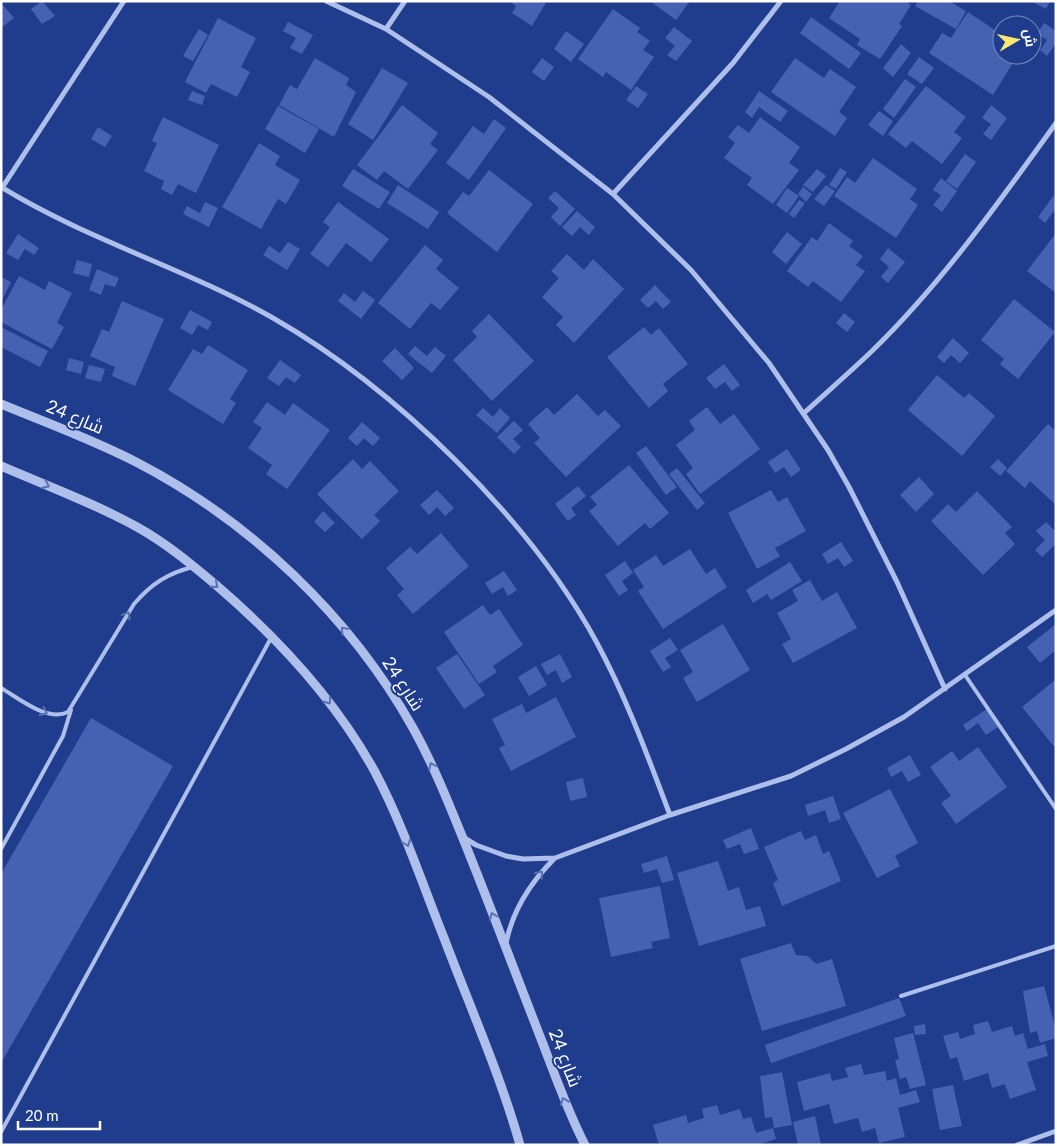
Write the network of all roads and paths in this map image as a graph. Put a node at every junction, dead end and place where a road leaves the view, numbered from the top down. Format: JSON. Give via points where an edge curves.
{"nodes":[{"id":1,"x":124,"y":1,"type":"edge"},
{"id":2,"x":326,"y":1,"type":"edge"},
{"id":3,"x":405,"y":1,"type":"edge"},
{"id":4,"x":780,"y":1,"type":"edge"},
{"id":5,"x":386,"y":29,"type":"junction"},
{"id":6,"x":1056,"y":123,"type":"edge"},
{"id":7,"x":2,"y":187,"type":"edge"},
{"id":8,"x":613,"y":194,"type":"junction"},
{"id":9,"x":1,"y":404,"type":"edge"},
{"id":10,"x":804,"y":413,"type":"junction"},
{"id":11,"x":1,"y":466,"type":"edge"},
{"id":12,"x":194,"y":567,"type":"junction"},
{"id":13,"x":1056,"y":610,"type":"edge"},
{"id":14,"x":272,"y":636,"type":"junction"},
{"id":15,"x":965,"y":675,"type":"junction"},
{"id":16,"x":1,"y":688,"type":"edge"},
{"id":17,"x":945,"y":689,"type":"junction"},
{"id":18,"x":71,"y":707,"type":"junction"},
{"id":19,"x":1056,"y":808,"type":"edge"},
{"id":20,"x":670,"y":815,"type":"junction"},
{"id":21,"x":462,"y":836,"type":"junction"},
{"id":22,"x":1,"y":850,"type":"edge"},
{"id":23,"x":555,"y":858,"type":"junction"},
{"id":24,"x":1056,"y":946,"type":"edge"},
{"id":25,"x":505,"y":948,"type":"junction"},
{"id":26,"x":900,"y":996,"type":"dead end"},
{"id":27,"x":1056,"y":1131,"type":"edge"},
{"id":28,"x":1,"y":1132,"type":"edge"},
{"id":29,"x":520,"y":1145,"type":"edge"},
{"id":30,"x":585,"y":1145,"type":"edge"},
{"id":31,"x":1018,"y":1145,"type":"edge"}],
"edges":[{"from":1,"to":7,"type":"street"},
{"from":2,"to":5,"type":"street"},
{"from":3,"to":5,"type":"street"},
{"from":4,"to":8,"type":"street","via":[[733,63]]},
{"from":5,"to":8,"type":"street","via":[[489,97]]},
{"from":6,"to":10,"type":"street","via":[[972,237],[923,294],[873,350]]},
{"from":7,"to":20,"type":"street","via":[[52,215],[272,318],[376,389],[424,430],[470,475],[511,522],[574,605],[634,719]]},
{"from":8,"to":10,"type":"street","via":[[691,270],[769,363]]},
{"from":21,"to":9,"type":"street","name":"شارع 24","one_way":true,"via":[[413,728],[385,682],[353,639],[280,562],[240,529],[168,480],[107,448]]},
{"from":10,"to":17,"type":"street","via":[[850,487]]},
{"from":11,"to":12,"type":"street","one_way":true,"via":[[136,527],[167,545]]},
{"from":12,"to":14,"type":"street","one_way":true},
{"from":18,"to":12,"type":"lane","one_way":true,"via":[[134,604],[146,590],[177,571]]},
{"from":13,"to":15,"type":"street"},
{"from":14,"to":28,"type":"lane"},
{"from":14,"to":29,"type":"street","one_way":true,"via":[[343,721],[398,819],[498,1077]]},
{"from":15,"to":17,"type":"street"},
{"from":15,"to":19,"type":"lane"},
{"from":16,"to":18,"type":"lane","one_way":true,"via":[[48,714],[61,715]]},
{"from":17,"to":20,"type":"street","via":[[863,740],[791,776]]},
{"from":18,"to":22,"type":"lane","via":[[63,736]]},
{"from":20,"to":23,"type":"street"},
{"from":21,"to":23,"type":"street","via":[[506,856]]},
{"from":25,"to":21,"type":"street","name":"شارع 24","one_way":true},
{"from":25,"to":23,"type":"street","one_way":true,"via":[[508,931],[522,899]]},
{"from":24,"to":26,"type":"lane"},
{"from":30,"to":25,"type":"street","name":"شارع 24","one_way":true},
{"from":27,"to":31,"type":"street"}]}
